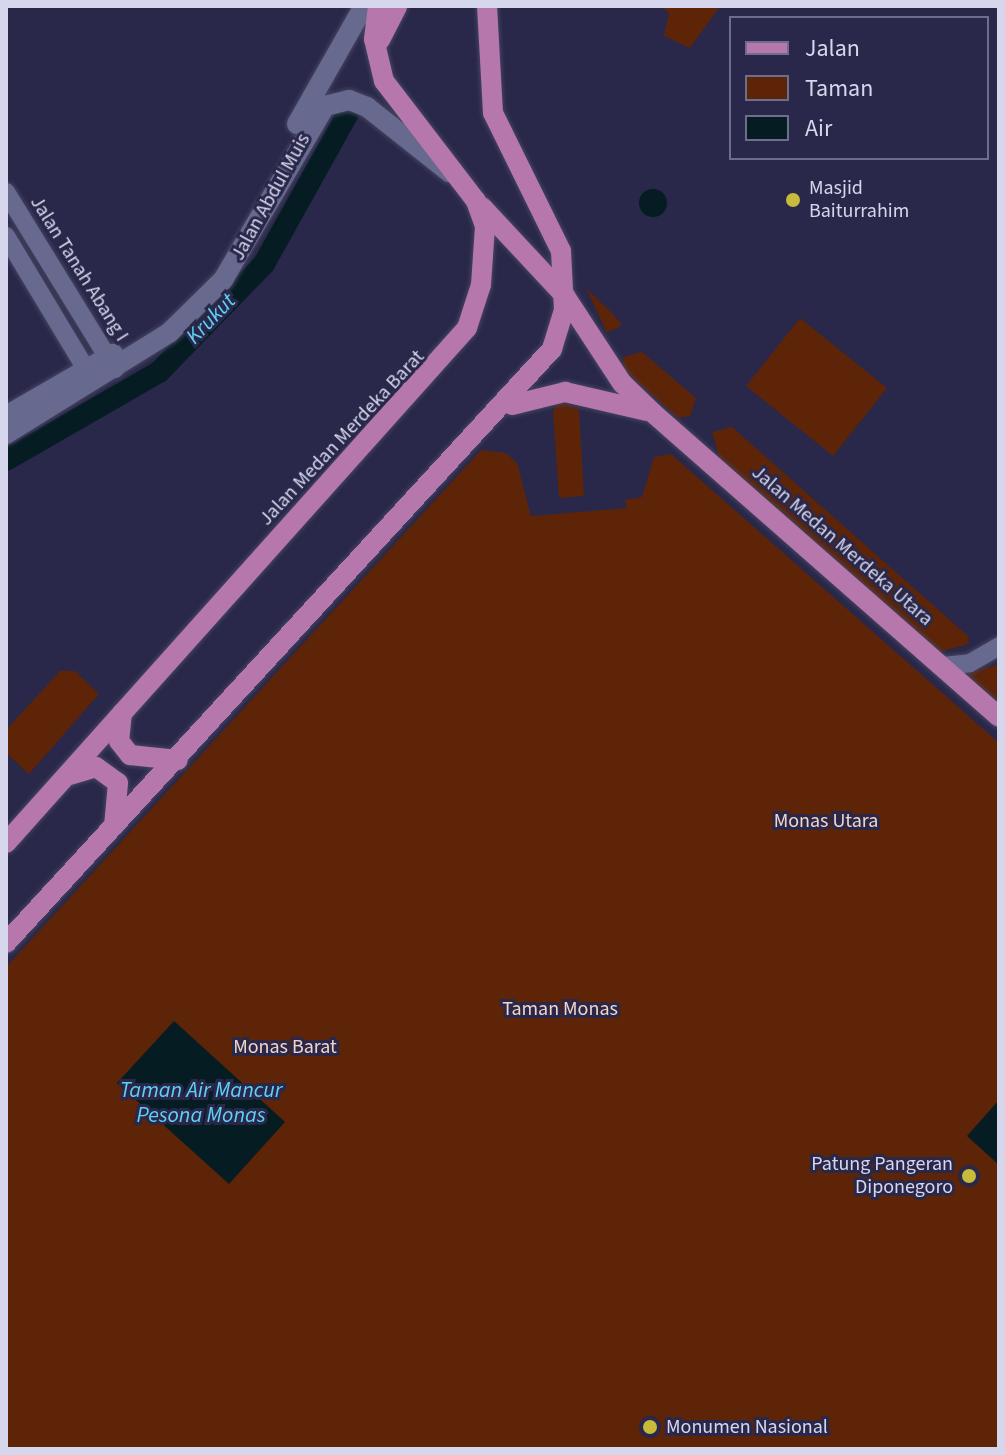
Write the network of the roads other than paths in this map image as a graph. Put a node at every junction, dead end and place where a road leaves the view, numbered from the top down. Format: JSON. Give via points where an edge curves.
{"nodes":[{"id":1,"x":364,"y":6,"type":"edge"},
{"id":2,"x":378,"y":6,"type":"edge"},
{"id":3,"x":397,"y":6,"type":"edge"},
{"id":4,"x":487,"y":6,"type":"edge"},
{"id":5,"x":375,"y":55,"type":"junction"},
{"id":6,"x":459,"y":180,"type":"junction"},
{"id":7,"x":6,"y":192,"type":"edge"},
{"id":8,"x":476,"y":201,"type":"junction"},
{"id":9,"x":6,"y":236,"type":"edge"},
{"id":10,"x":565,"y":296,"type":"junction"},
{"id":11,"x":112,"y":363,"type":"junction"},
{"id":12,"x":91,"y":377,"type":"junction"},
{"id":13,"x":505,"y":409,"type":"junction"},
{"id":14,"x":652,"y":412,"type":"junction"},
{"id":15,"x":6,"y":416,"type":"edge"},
{"id":16,"x":6,"y":434,"type":"edge"},
{"id":17,"x":999,"y":646,"type":"edge"},
{"id":18,"x":943,"y":666,"type":"junction"},
{"id":19,"x":122,"y":713,"type":"junction"},
{"id":20,"x":999,"y":717,"type":"edge"},
{"id":21,"x":178,"y":760,"type":"junction"},
{"id":22,"x":63,"y":779,"type":"junction"},
{"id":23,"x":114,"y":827,"type":"junction"},
{"id":24,"x":6,"y":843,"type":"edge"},
{"id":25,"x":6,"y":943,"type":"edge"}],
"edges":[{"from":1,"to":11,"type":"main road","name":"Jalan Abdul Muis","via":[[214,272]]},
{"from":2,"to":5,"type":"main road"},
{"from":3,"to":5,"type":"main road"},
{"from":4,"to":10,"type":"main road","via":[[493,113],[561,251]]},
{"from":5,"to":6,"type":"main road","via":[[384,81]]},
{"from":6,"to":8,"type":"main road"},
{"from":6,"to":11,"type":"main road","name":"Jalan Abdul Muis","via":[[367,107],[349,100],[325,106],[223,280],[169,333]]},
{"from":7,"to":11,"type":"street","name":"Jalan Tanah Abang I"},
{"from":8,"to":10,"type":"main road","name":"Jalan Medan Merdeka Utara"},
{"from":8,"to":19,"type":"main road","name":"Jalan Medan Merdeka Barat","via":[[484,259],[458,343]]},
{"from":9,"to":12,"type":"street"},
{"from":10,"to":13,"type":"main road","via":[[552,349]]},
{"from":10,"to":14,"type":"main road","name":"Jalan Medan Merdeka Utara","via":[[622,383]]},
{"from":11,"to":12,"type":"main road","name":"Jalan Abdul Muis"},
{"from":12,"to":15,"type":"main road","name":"Jalan Abdul Muis"},
{"from":12,"to":16,"type":"main road","name":"Jalan Abdul Muis"},
{"from":13,"to":14,"type":"main road","via":[[530,396],[565,392]]},
{"from":13,"to":21,"type":"main road"},
{"from":14,"to":18,"type":"main road","name":"Jalan Medan Merdeka Utara"},
{"from":17,"to":18,"type":"street","via":[[970,663]]},
{"from":18,"to":20,"type":"main road","name":"Jalan Medan Merdeka Utara"},
{"from":19,"to":21,"type":"main road","via":[[119,741],[130,755]]},
{"from":19,"to":22,"type":"main road","name":"Jalan Medan Merdeka Barat"},
{"from":21,"to":23,"type":"main road"},
{"from":22,"to":23,"type":"main road","via":[[88,767],[109,774],[121,792]]},
{"from":22,"to":24,"type":"main road","name":"Jalan Medan Merdeka Barat"},
{"from":23,"to":25,"type":"main road"}]}
